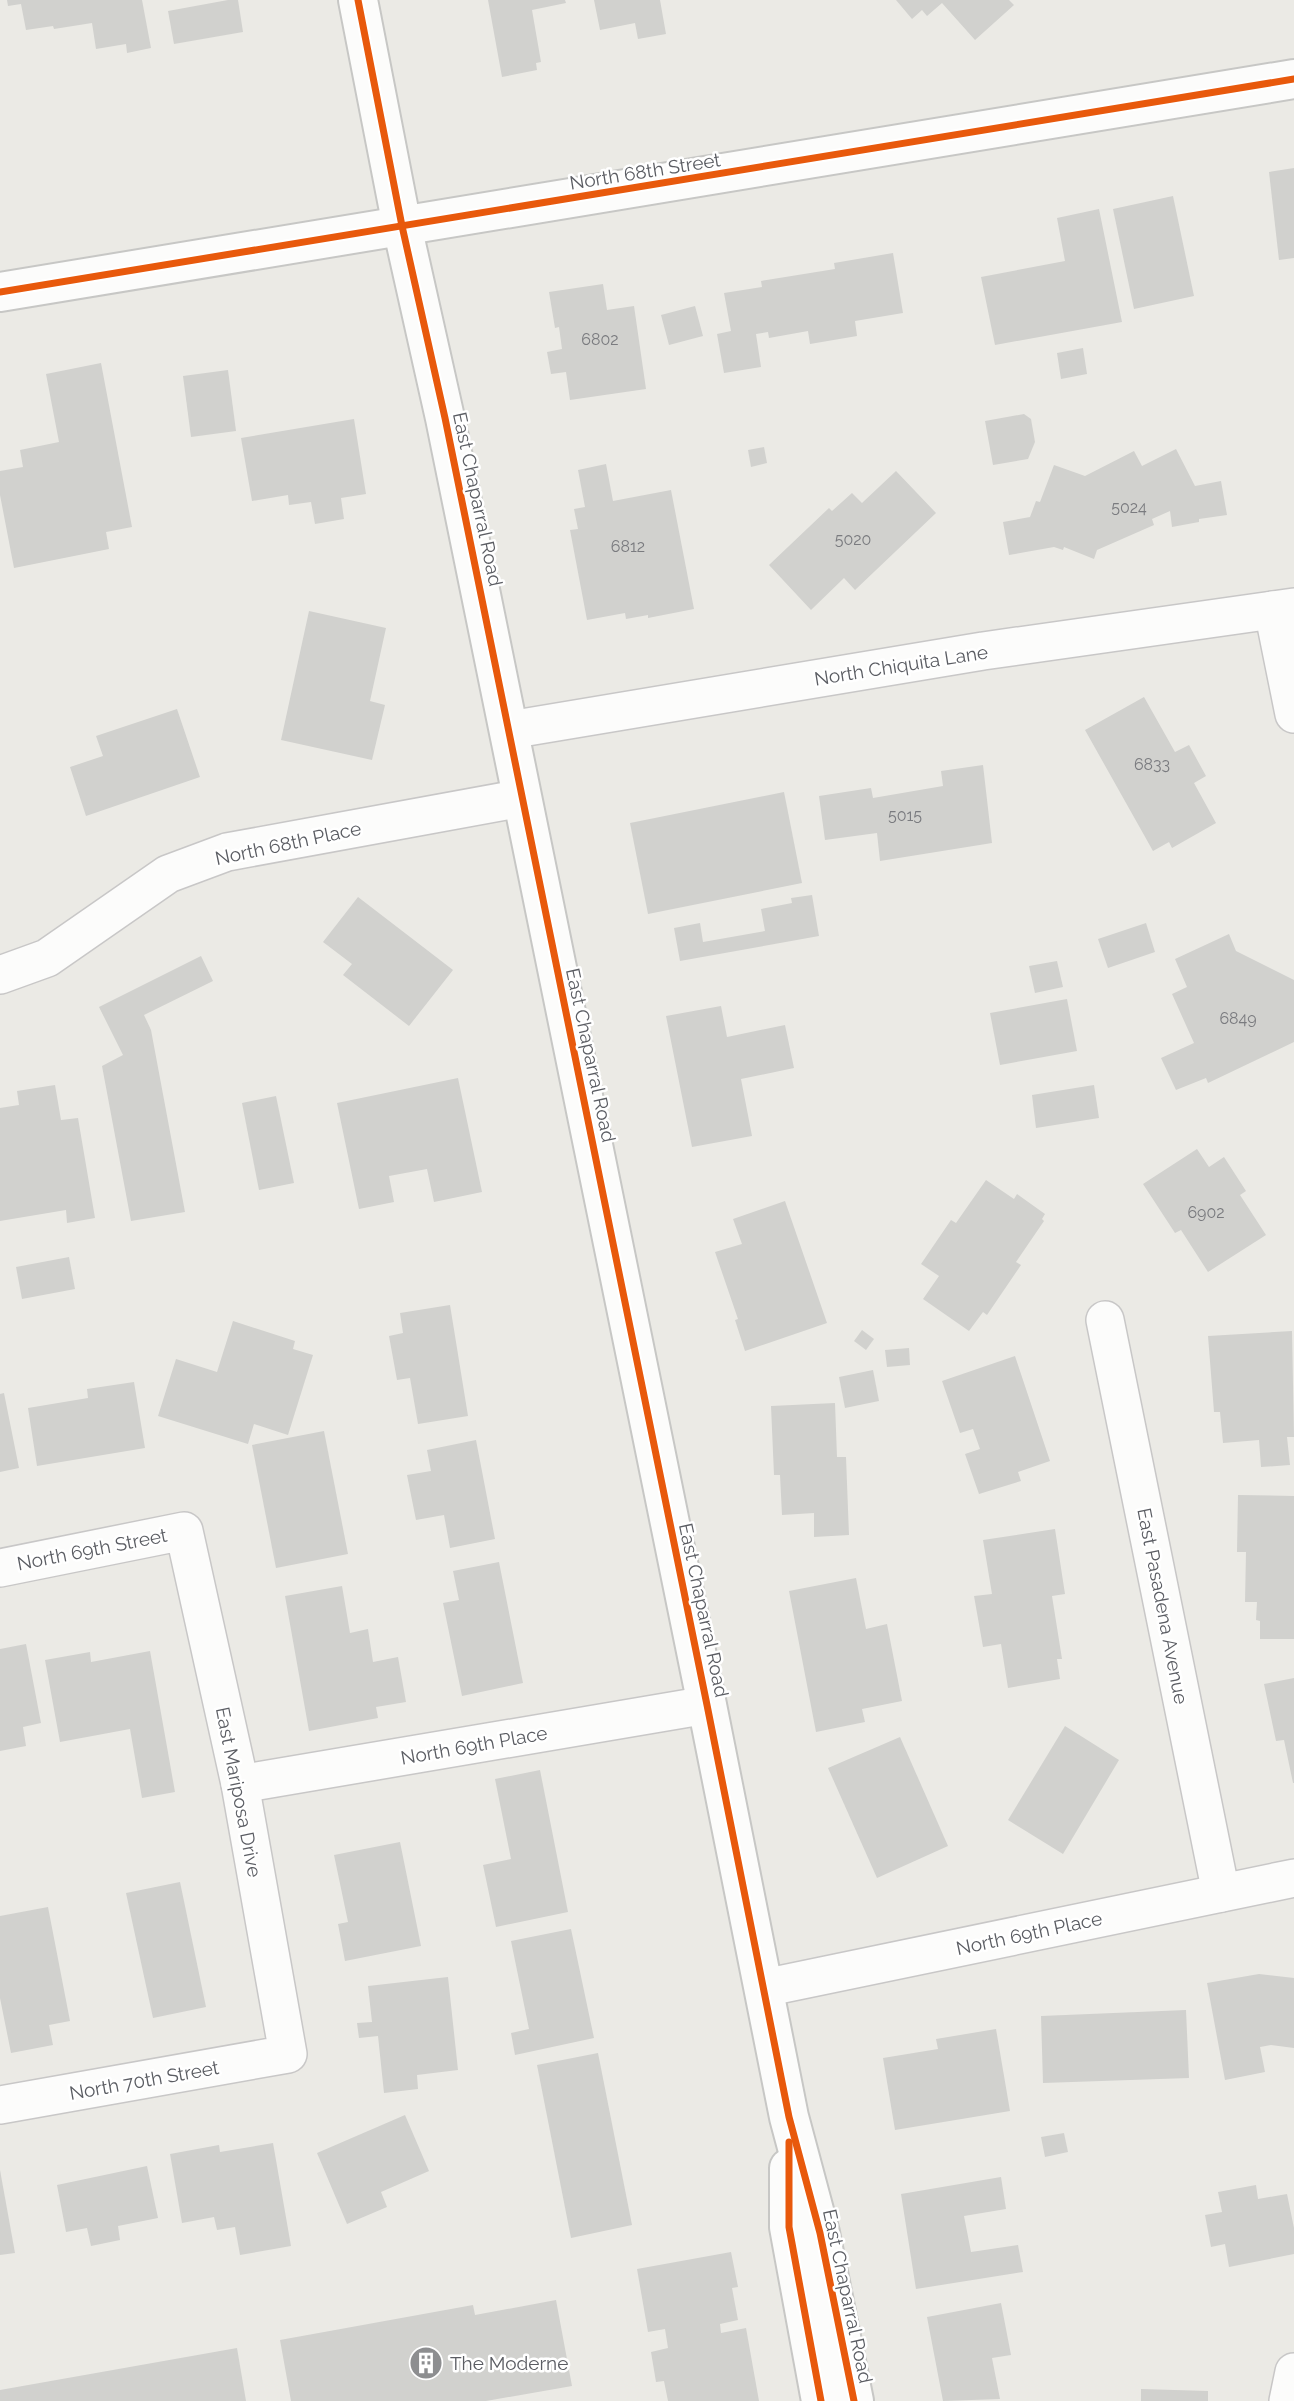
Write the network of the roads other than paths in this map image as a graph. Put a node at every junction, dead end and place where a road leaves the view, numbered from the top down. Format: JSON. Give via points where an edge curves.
{"nodes":[{"id":1,"x":358,"y":0,"type":"edge"},
{"id":2,"x":1294,"y":79,"type":"edge"},
{"id":3,"x":402,"y":226,"type":"junction"},
{"id":4,"x":0,"y":292,"type":"edge"},
{"id":5,"x":1283,"y":608,"type":"edge"},
{"id":6,"x":1294,"y":714,"type":"edge"},
{"id":7,"x":509,"y":730,"type":"junction"},
{"id":8,"x":522,"y":798,"type":"junction"},
{"id":9,"x":0,"y":975,"type":"edge"},
{"id":10,"x":1105,"y":1320,"type":"dead end"},
{"id":11,"x":184,"y":1531,"type":"joint"},
{"id":12,"x":0,"y":1568,"type":"edge"},
{"id":13,"x":707,"y":1705,"type":"junction"},
{"id":14,"x":240,"y":1784,"type":"junction"},
{"id":15,"x":1294,"y":1878,"type":"edge"},
{"id":16,"x":1221,"y":1893,"type":"junction"},
{"id":17,"x":764,"y":1988,"type":"junction"},
{"id":18,"x":288,"y":2054,"type":"joint"},
{"id":19,"x":0,"y":2105,"type":"edge"},
{"id":20,"x":789,"y":2117,"type":"junction"},
{"id":21,"x":1294,"y":2372,"type":"edge"},
{"id":22,"x":821,"y":2401,"type":"edge"},
{"id":23,"x":854,"y":2401,"type":"edge"},
{"id":24,"x":1288,"y":2401,"type":"edge"}],
"edges":[{"from":1,"to":3,"type":"main road","name":"East Chaparral Road"},
{"from":2,"to":3,"type":"main road","name":"North 68th Street"},
{"from":3,"to":4,"type":"main road","name":"North 68th Street"},
{"from":3,"to":7,"type":"main road","name":"East Chaparral Road"},
{"from":5,"to":6,"type":"street"},
{"from":5,"to":7,"type":"street","name":"North Chiquita Lane","via":[[969,653]]},
{"from":7,"to":8,"type":"main road","name":"East Chaparral Road"},
{"from":8,"to":9,"type":"street","name":"North 68th Place","via":[[227,852],[168,874],[47,958]]},
{"from":8,"to":13,"type":"main road","name":"East Chaparral Road"},
{"from":10,"to":16,"type":"street","name":"East Pasadena Avenue"},
{"from":11,"to":12,"type":"street","name":"North 69th Street"},
{"from":11,"to":14,"type":"street","name":"East Mariposa Drive"},
{"from":13,"to":14,"type":"street","name":"North 69th Place"},
{"from":13,"to":17,"type":"main road","name":"East Chaparral Road"},
{"from":14,"to":18,"type":"street","name":"East Mariposa Drive"},
{"from":15,"to":16,"type":"street","name":"North 69th Place"},
{"from":16,"to":17,"type":"street","name":"North 69th Place"},
{"from":17,"to":20,"type":"main road","name":"East Chaparral Road"},
{"from":18,"to":19,"type":"street","name":"North 70th Street"},
{"from":20,"to":22,"type":"main road","name":"East Chaparral Road","via":[[789,2227]]},
{"from":20,"to":23,"type":"main road","name":"East Chaparral Road","via":[[820,2233]]},
{"from":21,"to":24,"type":"street"}]}
